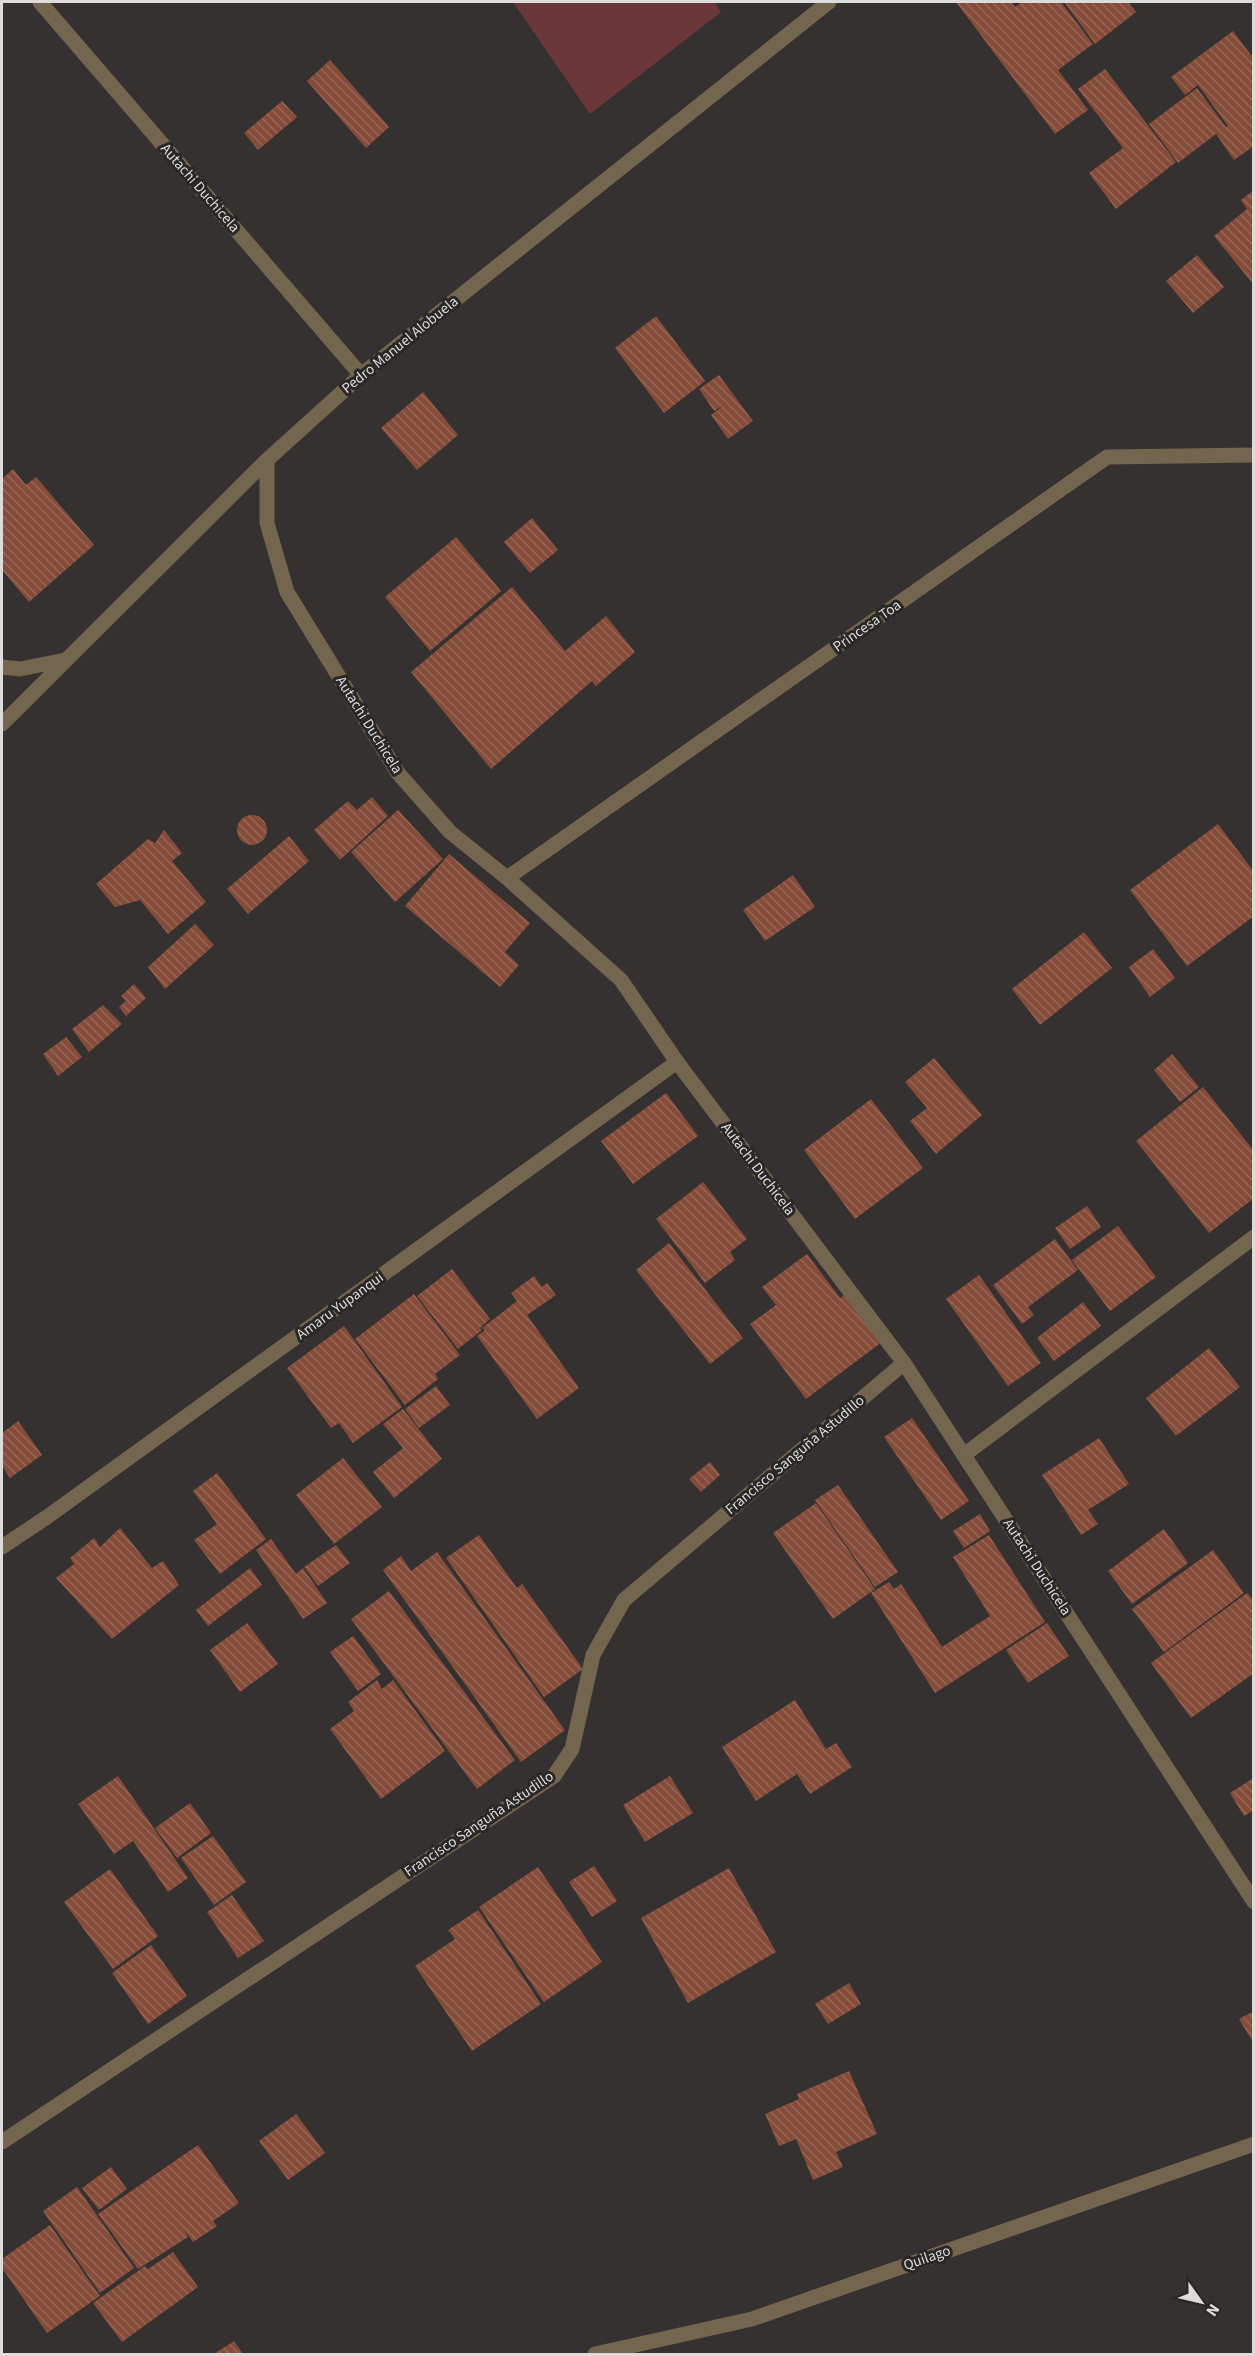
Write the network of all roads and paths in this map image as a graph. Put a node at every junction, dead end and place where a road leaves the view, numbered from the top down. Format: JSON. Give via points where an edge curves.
{"nodes":[{"id":1,"x":40,"y":2,"type":"edge"},
{"id":2,"x":829,"y":2,"type":"edge"},
{"id":3,"x":361,"y":375,"type":"junction"},
{"id":4,"x":1254,"y":455,"type":"edge"},
{"id":5,"x":267,"y":460,"type":"junction"},
{"id":6,"x":65,"y":660,"type":"junction"},
{"id":7,"x":2,"y":667,"type":"edge"},
{"id":8,"x":2,"y":724,"type":"edge"},
{"id":9,"x":507,"y":878,"type":"junction"},
{"id":10,"x":677,"y":1062,"type":"junction"},
{"id":11,"x":1254,"y":1238,"type":"edge"},
{"id":12,"x":904,"y":1363,"type":"junction"},
{"id":13,"x":964,"y":1455,"type":"junction"},
{"id":14,"x":2,"y":1547,"type":"edge"},
{"id":15,"x":1254,"y":1902,"type":"edge"},
{"id":16,"x":2,"y":2142,"type":"edge"},
{"id":17,"x":1254,"y":2144,"type":"edge"},
{"id":18,"x":595,"y":2355,"type":"edge"}],
"edges":[{"from":1,"to":3,"type":"street","name":"Autachi Duchicela"},
{"from":2,"to":3,"type":"street","name":"Pedro Manuel Alobuela"},
{"from":3,"to":5,"type":"street","name":"Pedro Manuel Alobuela"},
{"from":4,"to":9,"type":"street","name":"Princesa Toa","via":[[1107,457]]},
{"from":5,"to":6,"type":"street","name":"Pedro Manuel Alobuela"},
{"from":5,"to":9,"type":"street","name":"Autachi Duchicela","via":[[267,522],[287,592],[398,773],[450,832]]},
{"from":6,"to":7,"type":"street","via":[[21,669]]},
{"from":6,"to":8,"type":"street","name":"Pedro Manuel Alobuela"},
{"from":9,"to":10,"type":"street","name":"Autachi Duchicela","via":[[621,980]]},
{"from":10,"to":12,"type":"street","name":"Autachi Duchicela"},
{"from":10,"to":14,"type":"street","name":"Amaru Yupanqui"},
{"from":11,"to":13,"type":"street"},
{"from":12,"to":13,"type":"street","name":"Autachi Duchicela"},
{"from":12,"to":16,"type":"street","name":"Francisco Sanguña Astudillo","via":[[624,1600],[593,1654],[572,1749],[554,1776]]},
{"from":13,"to":15,"type":"street","name":"Autachi Duchicela"},
{"from":17,"to":18,"type":"street","name":"Quilago","via":[[752,2319]]}]}
